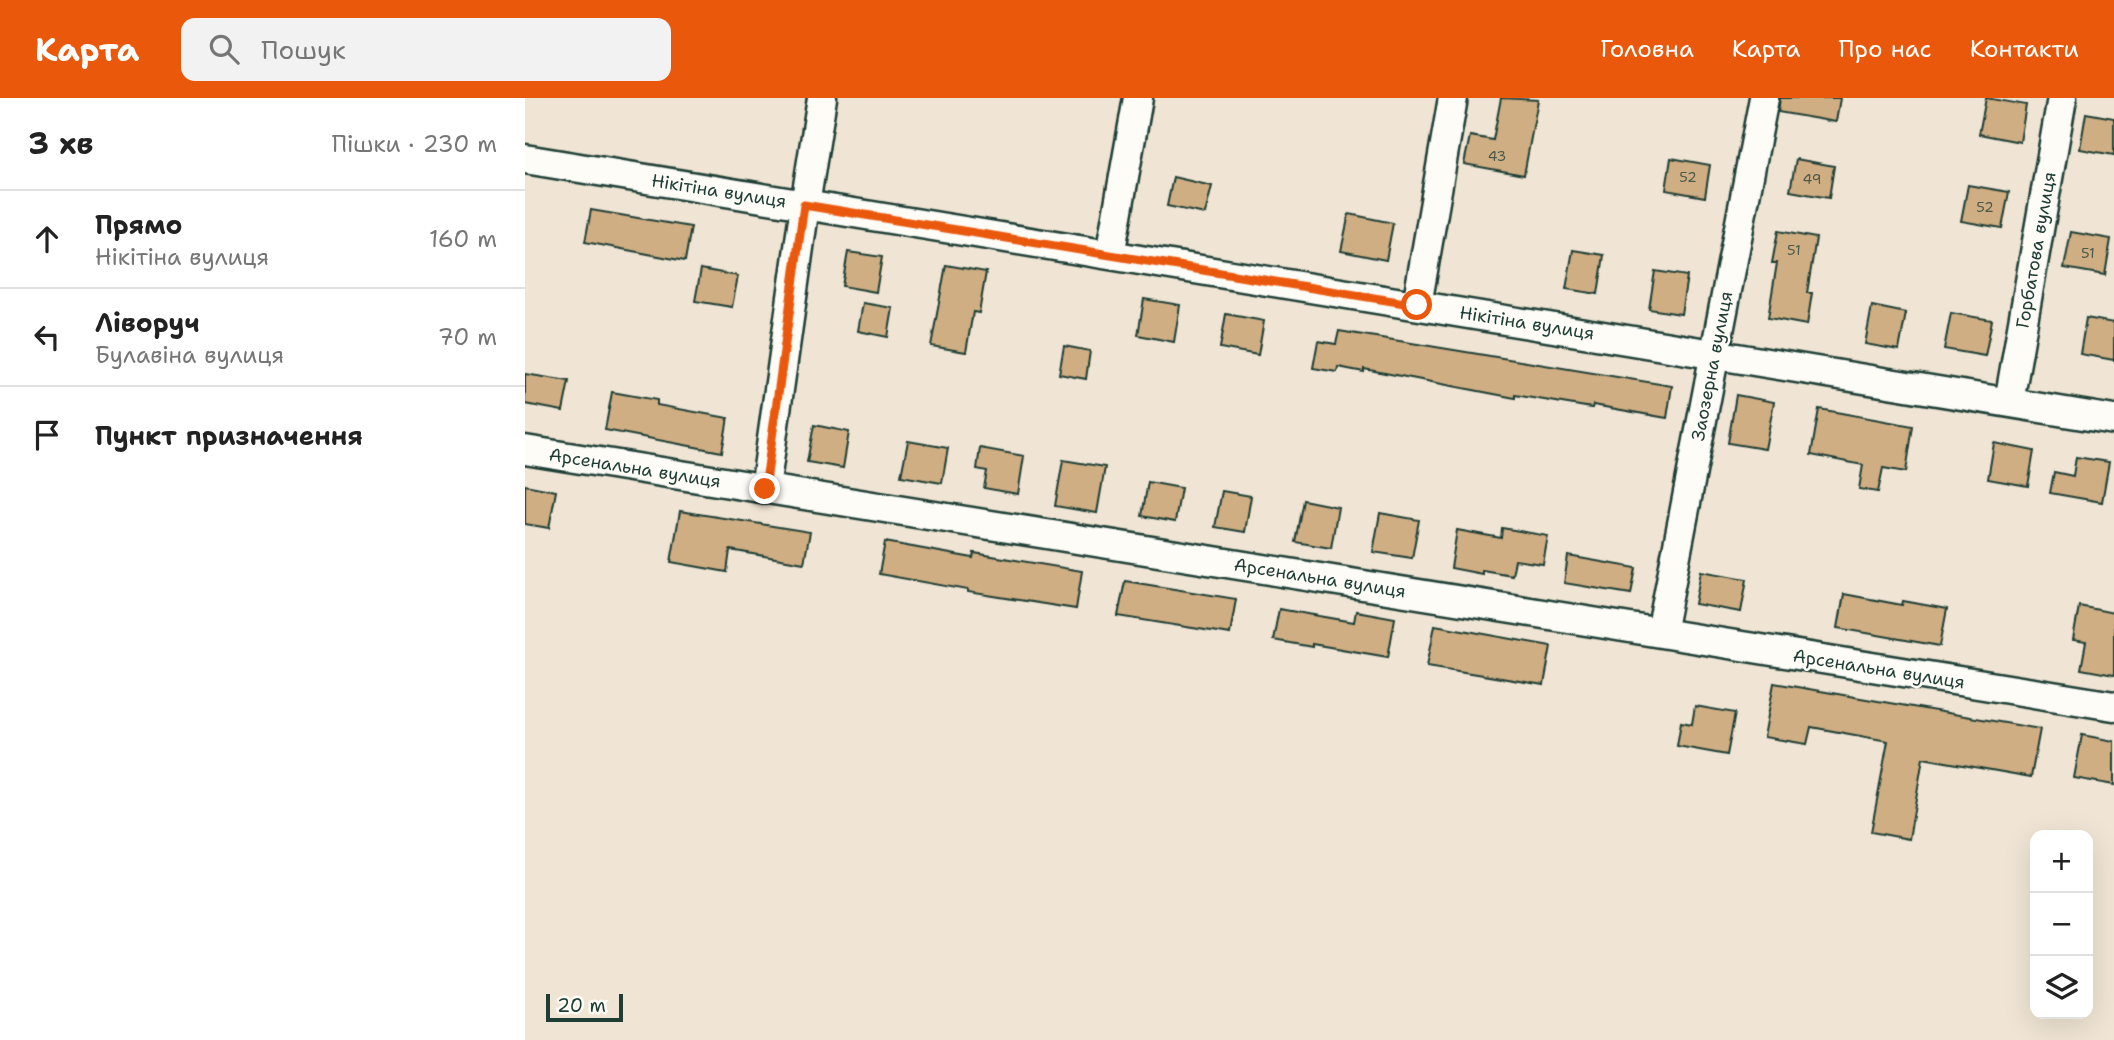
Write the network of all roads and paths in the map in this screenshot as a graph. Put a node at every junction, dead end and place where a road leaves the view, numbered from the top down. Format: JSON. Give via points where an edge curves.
{"nodes":[{"id":1,"x":822,"y":98,"type":"edge"},
{"id":2,"x":1138,"y":98,"type":"edge"},
{"id":3,"x":1453,"y":98,"type":"edge"},
{"id":4,"x":1764,"y":98,"type":"edge"},
{"id":5,"x":2062,"y":98,"type":"edge"},
{"id":6,"x":525,"y":159,"type":"edge"},
{"id":7,"x":804,"y":205,"type":"junction"},
{"id":8,"x":1110,"y":255,"type":"junction"},
{"id":9,"x":1417,"y":305,"type":"junction"},
{"id":10,"x":1714,"y":354,"type":"junction"},
{"id":11,"x":2009,"y":402,"type":"junction"},
{"id":12,"x":2114,"y":420,"type":"edge"},
{"id":13,"x":525,"y":450,"type":"edge"},
{"id":14,"x":765,"y":489,"type":"junction"},
{"id":15,"x":1661,"y":633,"type":"junction"},
{"id":16,"x":2114,"y":706,"type":"edge"}],
"edges":[{"from":1,"to":7,"type":"street"},
{"from":2,"to":8,"type":"street"},
{"from":3,"to":9,"type":"street"},
{"from":4,"to":10,"type":"street","name":"Заозерна вулиця"},
{"from":5,"to":11,"type":"street","name":"Горбатова вулиця"},
{"from":6,"to":7,"type":"street","name":"Нікітіна вулиця"},
{"from":7,"to":8,"type":"street","name":"Нікітіна вулиця"},
{"from":7,"to":14,"type":"street"},
{"from":8,"to":9,"type":"street","name":"Нікітіна вулиця"},
{"from":9,"to":10,"type":"street","name":"Нікітіна вулиця"},
{"from":10,"to":11,"type":"street","name":"Нікітіна вулиця"},
{"from":10,"to":15,"type":"street","name":"Заозерна вулиця"},
{"from":11,"to":12,"type":"street","name":"Нікітіна вулиця"},
{"from":13,"to":14,"type":"street","name":"Арсенальна вулиця"},
{"from":14,"to":15,"type":"street","name":"Арсенальна вулиця"},
{"from":15,"to":16,"type":"street","name":"Арсенальна вулиця"}]}
